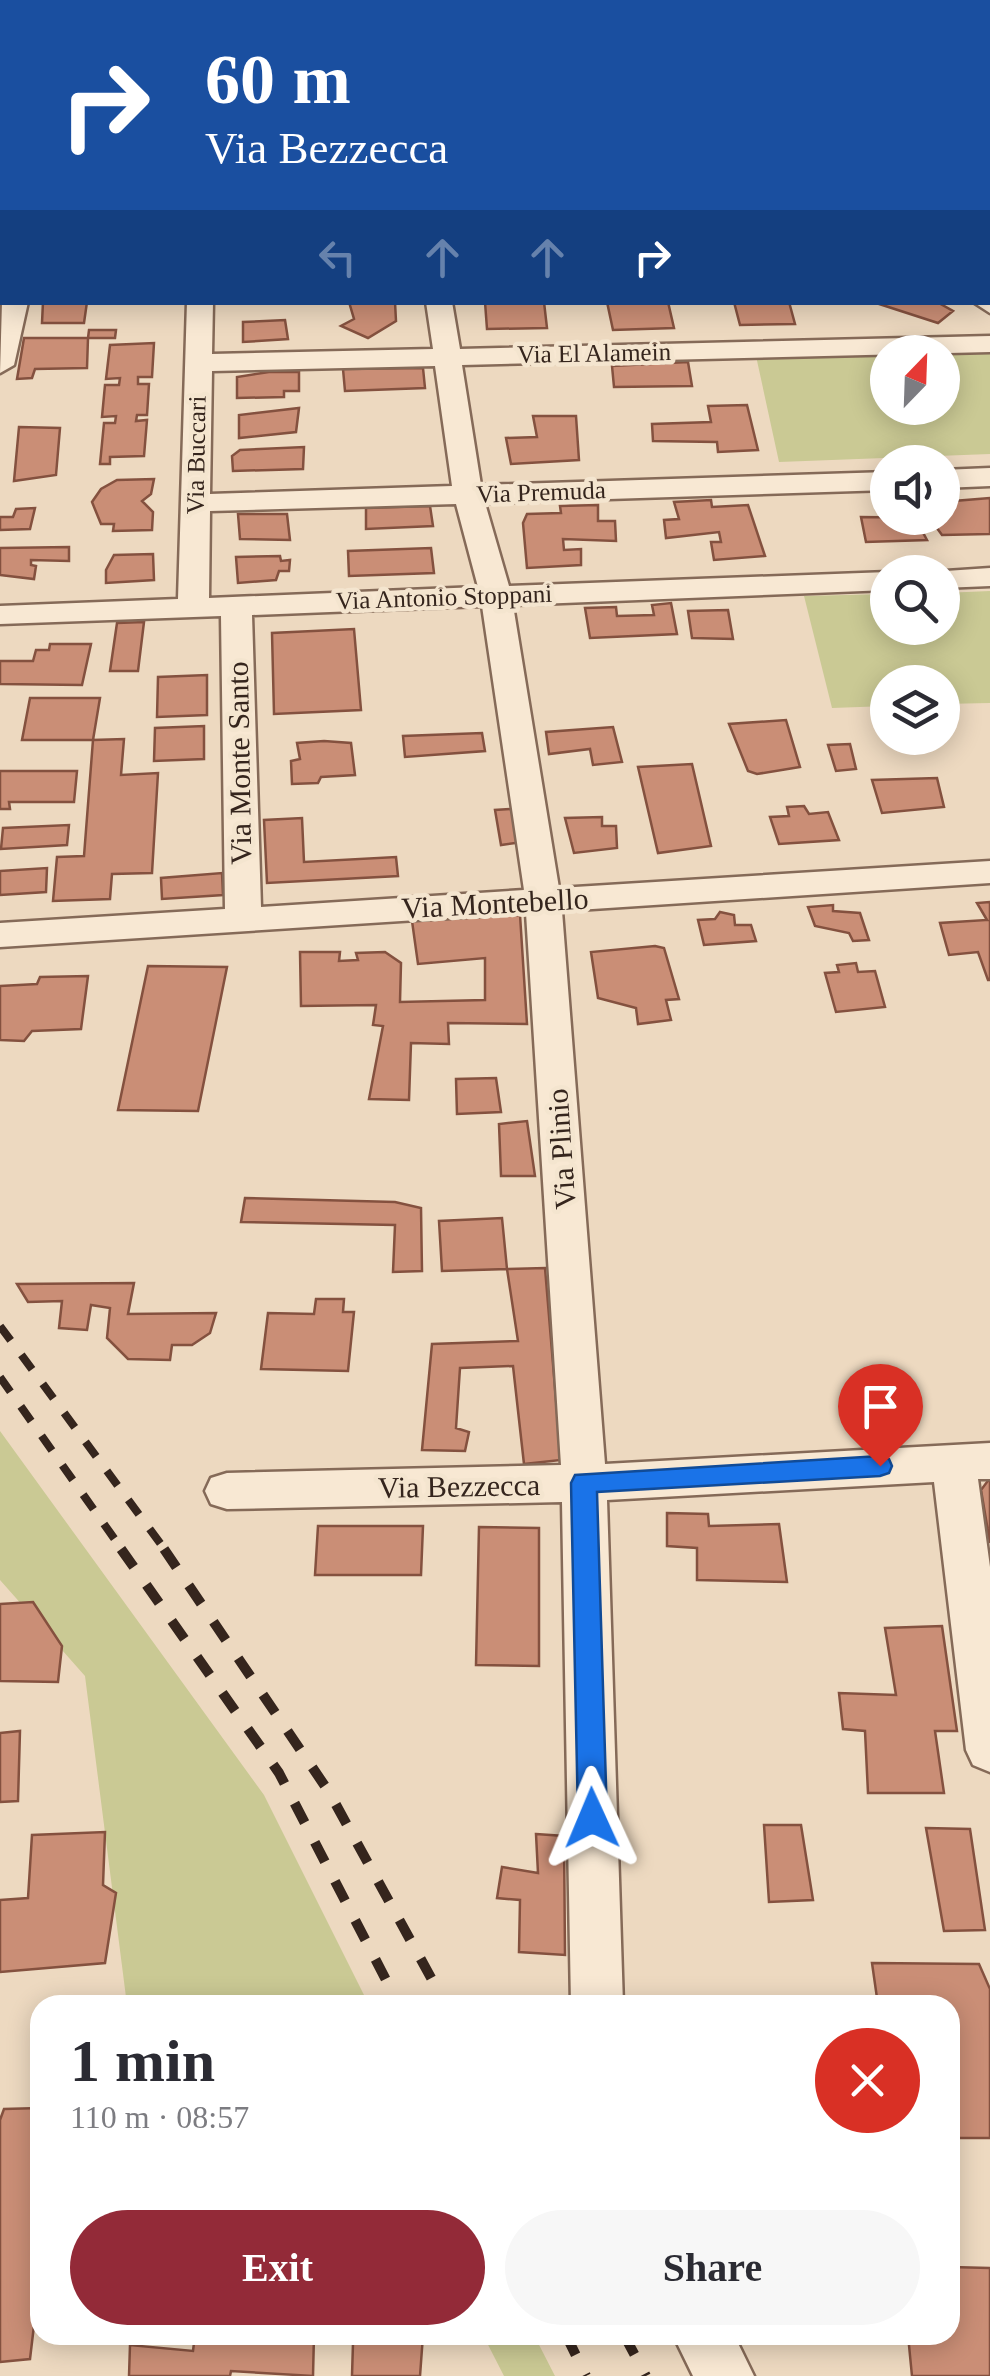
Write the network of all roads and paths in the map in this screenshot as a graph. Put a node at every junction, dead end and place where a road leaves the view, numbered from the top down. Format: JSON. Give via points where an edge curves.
{"nodes":[{"id":1,"x":13,"y":305,"type":"edge"},
{"id":2,"x":200,"y":305,"type":"edge"},
{"id":3,"x":439,"y":305,"type":"edge"},
{"id":4,"x":990,"y":344,"type":"edge"},
{"id":5,"x":448,"y":357,"type":"junction"},
{"id":6,"x":198,"y":363,"type":"junction"},
{"id":7,"x":0,"y":365,"type":"edge"},
{"id":8,"x":990,"y":478,"type":"edge"},
{"id":9,"x":960,"y":479,"type":"edge"},
{"id":10,"x":870,"y":482,"type":"edge"},
{"id":11,"x":468,"y":494,"type":"junction"},
{"id":12,"x":195,"y":503,"type":"junction"},
{"id":13,"x":990,"y":577,"type":"edge"},
{"id":14,"x":960,"y":578,"type":"edge"},
{"id":15,"x":870,"y":582,"type":"edge"},
{"id":16,"x":496,"y":595,"type":"junction"},
{"id":17,"x":236,"y":606,"type":"junction"},
{"id":18,"x":192,"y":607,"type":"junction"},
{"id":19,"x":0,"y":615,"type":"edge"},
{"id":20,"x":990,"y":872,"type":"edge"},
{"id":21,"x":544,"y":901,"type":"junction"},
{"id":22,"x":0,"y":914,"type":"edge"},
{"id":23,"x":242,"y":920,"type":"junction"},
{"id":24,"x":78,"y":924,"type":"dead end"},
{"id":25,"x":0,"y":935,"type":"edge"},
{"id":26,"x":972,"y":1461,"type":"edge"},
{"id":27,"x":584,"y":1483,"type":"junction"},
{"id":28,"x":227,"y":1491,"type":"dead end"},
{"id":29,"x":990,"y":1750,"type":"edge"},
{"id":30,"x":597,"y":1995,"type":"edge"},
{"id":31,"x":708,"y":2345,"type":"edge"},
{"id":32,"x":725,"y":2376,"type":"edge"}],
"edges":[{"from":1,"to":7,"type":"street"},
{"from":2,"to":6,"type":"street","name":"Via Buccari"},
{"from":3,"to":5,"type":"street","name":"Via Plinio"},
{"from":4,"to":5,"type":"street","name":"Via El Alamein"},
{"from":5,"to":6,"type":"street","name":"Via El Alamein"},
{"from":5,"to":11,"type":"street","name":"Via Plinio"},
{"from":6,"to":12,"type":"street","name":"Via Buccari"},
{"from":8,"to":9,"type":"street"},
{"from":10,"to":11,"type":"street","name":"Via Premuda"},
{"from":11,"to":12,"type":"street","name":"Via Premuda"},
{"from":11,"to":16,"type":"street","name":"Via Plinio"},
{"from":12,"to":18,"type":"street","name":"Via Buccari"},
{"from":13,"to":14,"type":"street"},
{"from":15,"to":16,"type":"street","name":"Via Antonio Stoppani"},
{"from":16,"to":17,"type":"street","name":"Via Antonio Stoppani"},
{"from":16,"to":21,"type":"street","name":"Via Plinio"},
{"from":17,"to":18,"type":"street","name":"Via Antonio Stoppani"},
{"from":17,"to":23,"type":"street","name":"Via Monte Santo"},
{"from":18,"to":19,"type":"street","name":"Via Antonio Stoppani"},
{"from":20,"to":21,"type":"street","name":"Via Montebello"},
{"from":21,"to":23,"type":"street","name":"Via Montebello"},
{"from":21,"to":27,"type":"street","name":"Via Plinio"},
{"from":22,"to":24,"type":"street","via":[[57,911]]},
{"from":23,"to":25,"type":"street","name":"Via Montebello"},
{"from":26,"to":27,"type":"street","name":"Via Bezzecca"},
{"from":26,"to":29,"type":"street"},
{"from":27,"to":28,"type":"street","name":"Via Bezzecca"},
{"from":27,"to":30,"type":"street","name":"Via Plinio"},
{"from":31,"to":32,"type":"street"}]}
